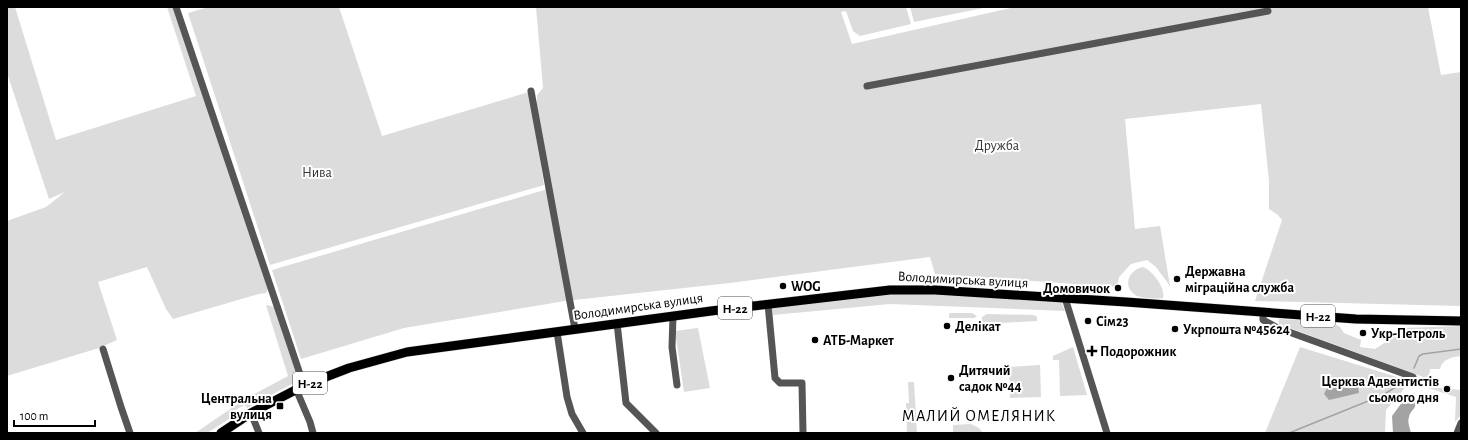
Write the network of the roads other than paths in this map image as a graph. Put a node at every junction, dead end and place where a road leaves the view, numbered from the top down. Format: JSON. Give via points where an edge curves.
{"nodes":[{"id":1,"x":176,"y":7,"type":"edge"},
{"id":2,"x":1268,"y":11,"type":"dead end"},
{"id":3,"x":867,"y":86,"type":"dead end"},
{"id":4,"x":531,"y":91,"type":"dead end"},
{"id":5,"x":1065,"y":298,"type":"junction"},
{"id":6,"x":768,"y":304,"type":"junction"},
{"id":7,"x":1263,"y":312,"type":"junction"},
{"id":8,"x":673,"y":316,"type":"junction"},
{"id":9,"x":1461,"y":321,"type":"edge"},
{"id":10,"x":617,"y":323,"type":"junction"},
{"id":11,"x":575,"y":329,"type":"junction"},
{"id":12,"x":556,"y":332,"type":"junction"},
{"id":13,"x":103,"y":349,"type":"dead end"},
{"id":14,"x":1413,"y":377,"type":"dead end"},
{"id":15,"x":305,"y":385,"type":"junction"},
{"id":16,"x":677,"y":385,"type":"dead end"},
{"id":17,"x":296,"y":390,"type":"junction"},
{"id":18,"x":251,"y":414,"type":"junction"},
{"id":19,"x":1461,"y":423,"type":"edge"},
{"id":20,"x":130,"y":433,"type":"edge"},
{"id":21,"x":222,"y":433,"type":"edge"},
{"id":22,"x":259,"y":433,"type":"edge"},
{"id":23,"x":313,"y":433,"type":"edge"},
{"id":24,"x":583,"y":433,"type":"edge"},
{"id":25,"x":656,"y":433,"type":"edge"},
{"id":26,"x":803,"y":433,"type":"edge"},
{"id":27,"x":1106,"y":433,"type":"edge"},
{"id":28,"x":1457,"y":433,"type":"edge"}],
"edges":[{"from":1,"to":15,"type":"street"},
{"from":2,"to":3,"type":"street"},
{"from":4,"to":11,"type":"street"},
{"from":5,"to":6,"type":"main road","name":"Володимирська вулиця","number":"Н-22","via":[[935,290],[890,290]]},
{"from":5,"to":7,"type":"main road","name":"Володимирська вулиця","number":"Н-22"},
{"from":5,"to":27,"type":"street"},
{"from":6,"to":8,"type":"main road","name":"Володимирська вулиця","number":"Н-22"},
{"from":6,"to":26,"type":"street","via":[[776,378],[780,383],[802,383]]},
{"from":7,"to":9,"type":"main road","name":"Володимирська вулиця","number":"Н-22","via":[[1356,319]]},
{"from":7,"to":14,"type":"street","via":[[1263,320],[1278,328]]},
{"from":8,"to":10,"type":"main road","name":"Володимирська вулиця","number":"Н-22"},
{"from":8,"to":16,"type":"street","via":[[672,347]]},
{"from":10,"to":11,"type":"main road","name":"Володимирська вулиця","number":"Н-22"},
{"from":10,"to":25,"type":"street","via":[[626,403]]},
{"from":11,"to":12,"type":"main road","name":"Володимирська вулиця","number":"Н-22"},
{"from":12,"to":15,"type":"main road","name":"Володимирська вулиця","number":"Н-22","via":[[407,352],[350,368]]},
{"from":12,"to":24,"type":"street","via":[[567,398],[572,414]]},
{"from":13,"to":20,"type":"street"},
{"from":15,"to":17,"type":"main road","number":"Н-22"},
{"from":17,"to":18,"type":"main road","number":"Н-22"},
{"from":17,"to":23,"type":"street"},
{"from":18,"to":21,"type":"main road","number":"Н-22"},
{"from":18,"to":22,"type":"street"},
{"from":19,"to":28,"type":"street"}]}
